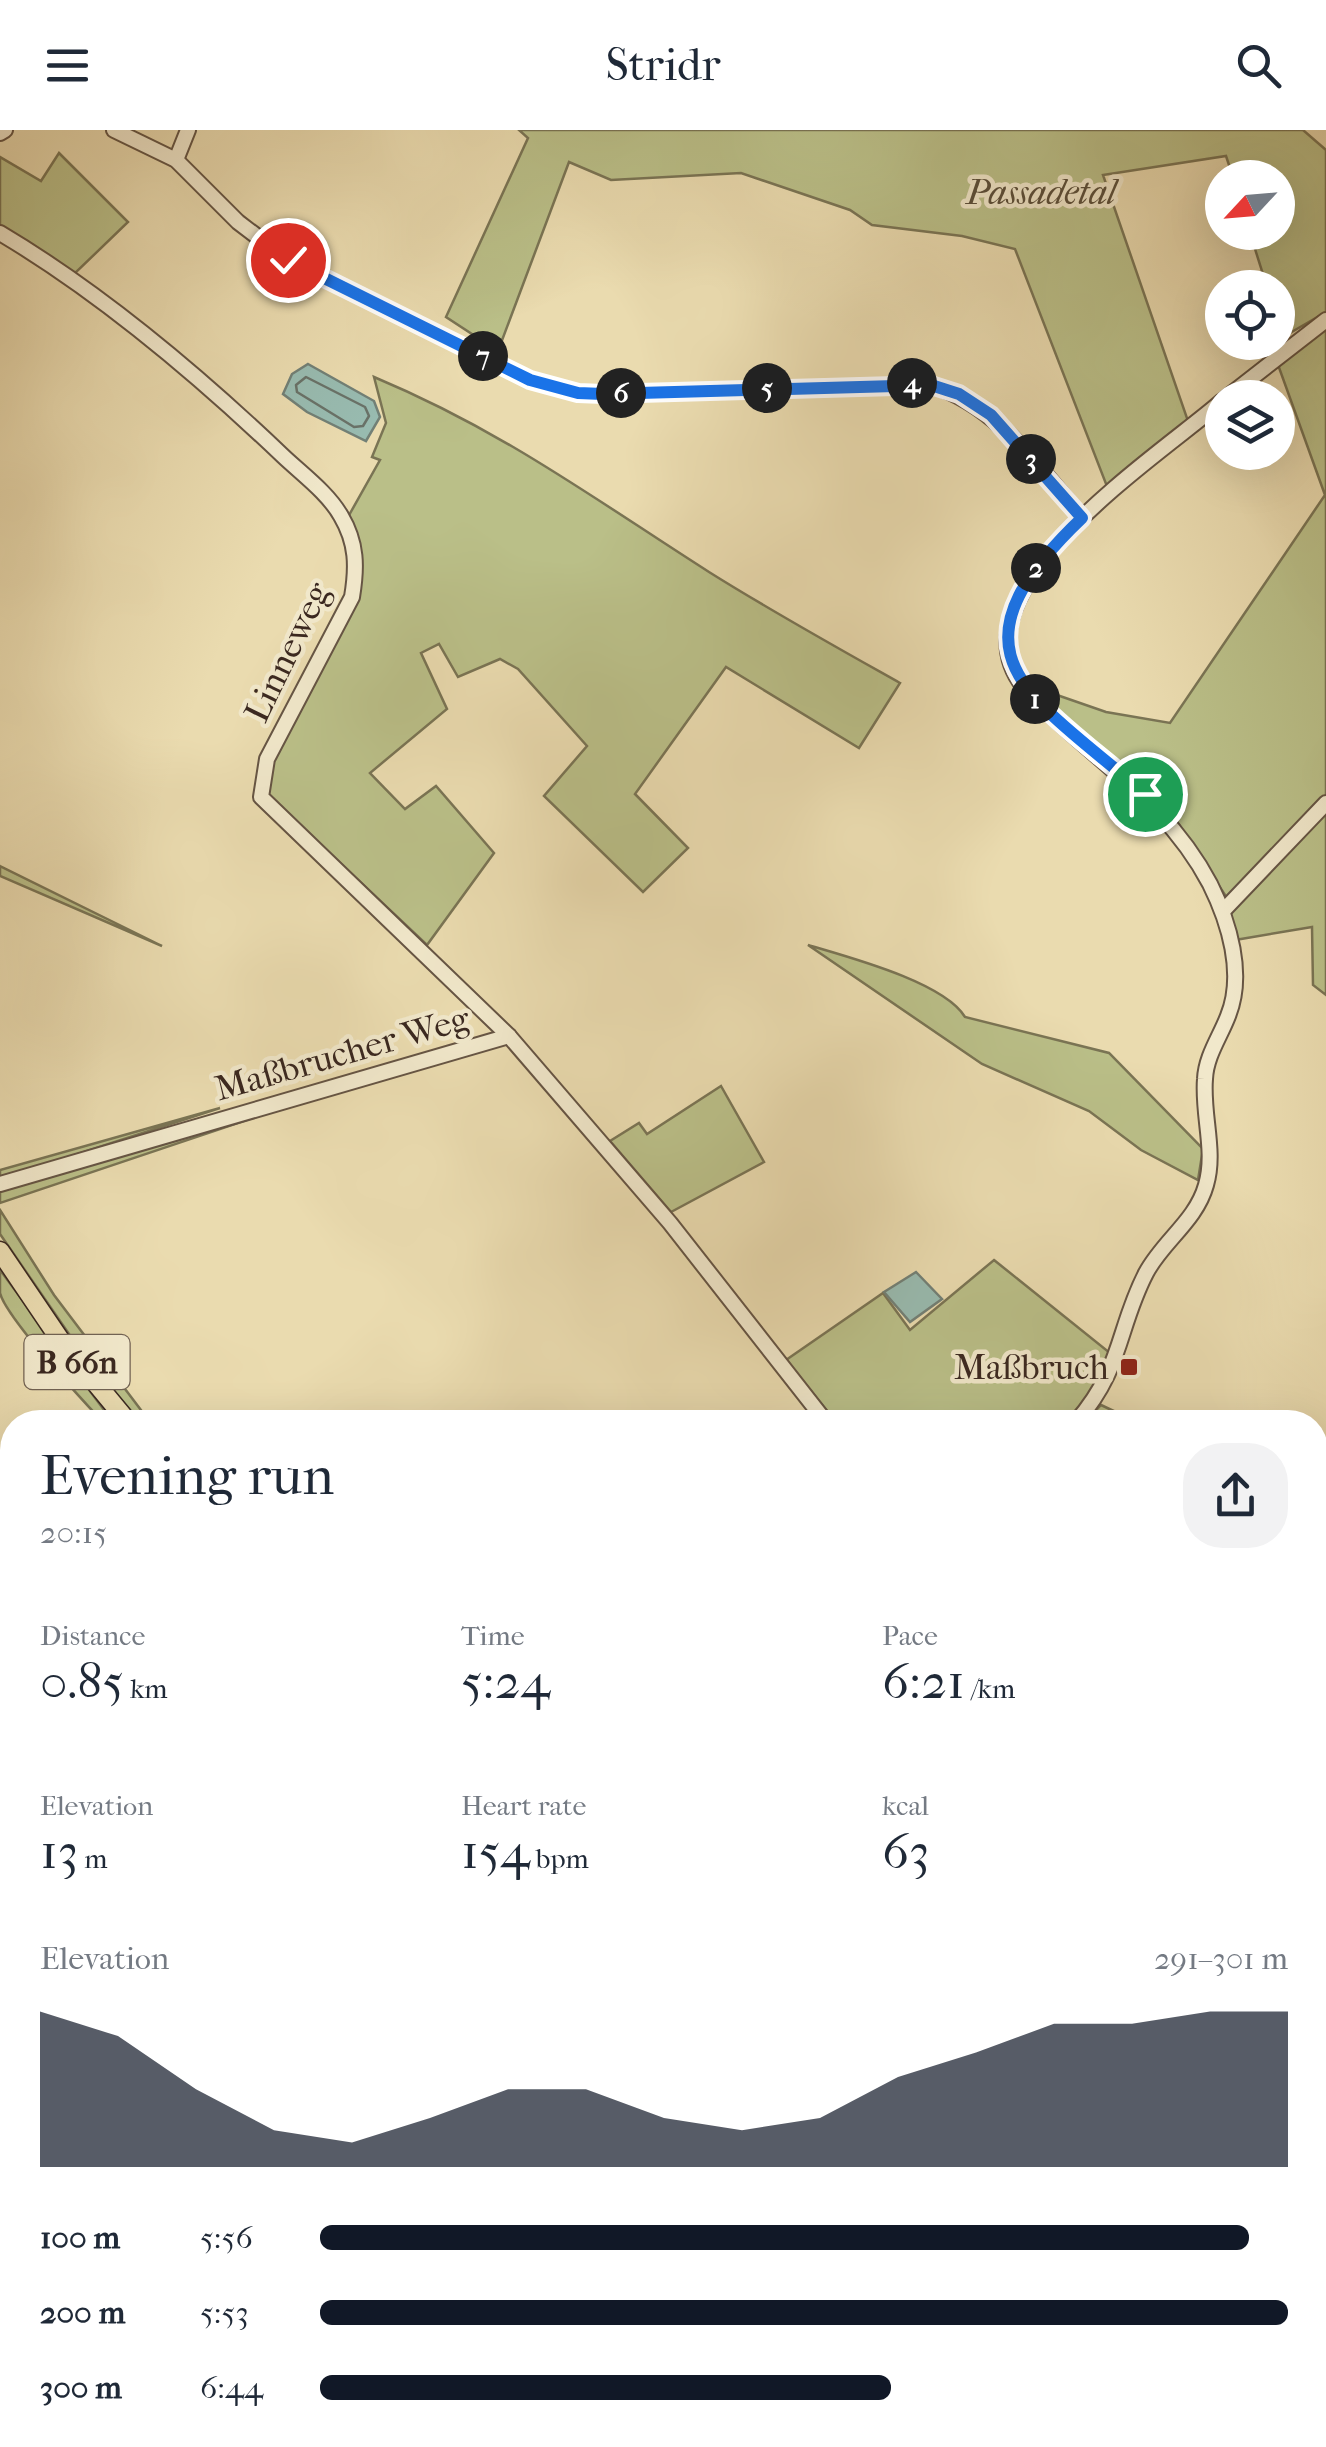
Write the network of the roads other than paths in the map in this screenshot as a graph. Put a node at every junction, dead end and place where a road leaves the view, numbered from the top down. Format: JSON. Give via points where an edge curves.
{"nodes":[{"id":1,"x":114,"y":130,"type":"edge"},
{"id":2,"x":188,"y":130,"type":"edge"},
{"id":3,"x":176,"y":160,"type":"junction"},
{"id":4,"x":0,"y":233,"type":"edge"},
{"id":5,"x":1326,"y":320,"type":"edge"},
{"id":6,"x":1249,"y":380,"type":"edge"},
{"id":7,"x":1205,"y":415,"type":"edge"},
{"id":8,"x":1082,"y":518,"type":"junction"},
{"id":9,"x":1326,"y":803,"type":"edge"},
{"id":10,"x":1223,"y":911,"type":"junction"},
{"id":11,"x":509,"y":1036,"type":"junction"},
{"id":12,"x":0,"y":1184,"type":"edge"},
{"id":13,"x":0,"y":1251,"type":"edge"},
{"id":14,"x":118,"y":1410,"type":"edge"},
{"id":15,"x":817,"y":1410,"type":"edge"},
{"id":16,"x":1085,"y":1410,"type":"edge"}],
"edges":[{"from":1,"to":3,"type":"street"},
{"from":2,"to":3,"type":"street"},
{"from":3,"to":8,"type":"street","via":[[288,260],[530,380],[591,394],[931,385],[991,415]]},
{"from":4,"to":11,"type":"street","name":"Linneweg","via":[[72,281],[241,416],[340,513],[357,568],[352,597],[267,759],[261,797]]},
{"from":5,"to":6,"type":"street"},
{"from":7,"to":8,"type":"street"},
{"from":8,"to":10,"type":"street","via":[[1044,558],[1018,600],[1006,644],[1010,664],[1030,695],[1156,806]]},
{"from":9,"to":10,"type":"street"},
{"from":10,"to":16,"type":"street","via":[[1236,979],[1204,1075],[1210,1157],[1205,1190],[1148,1270],[1112,1372]]},
{"from":11,"to":12,"type":"street","name":"Maßbrucher Weg"},
{"from":11,"to":15,"type":"street","name":"Maßbrucher Weg","via":[[670,1223]]},
{"from":13,"to":14,"type":"main road","number":"B 66n"}]}
